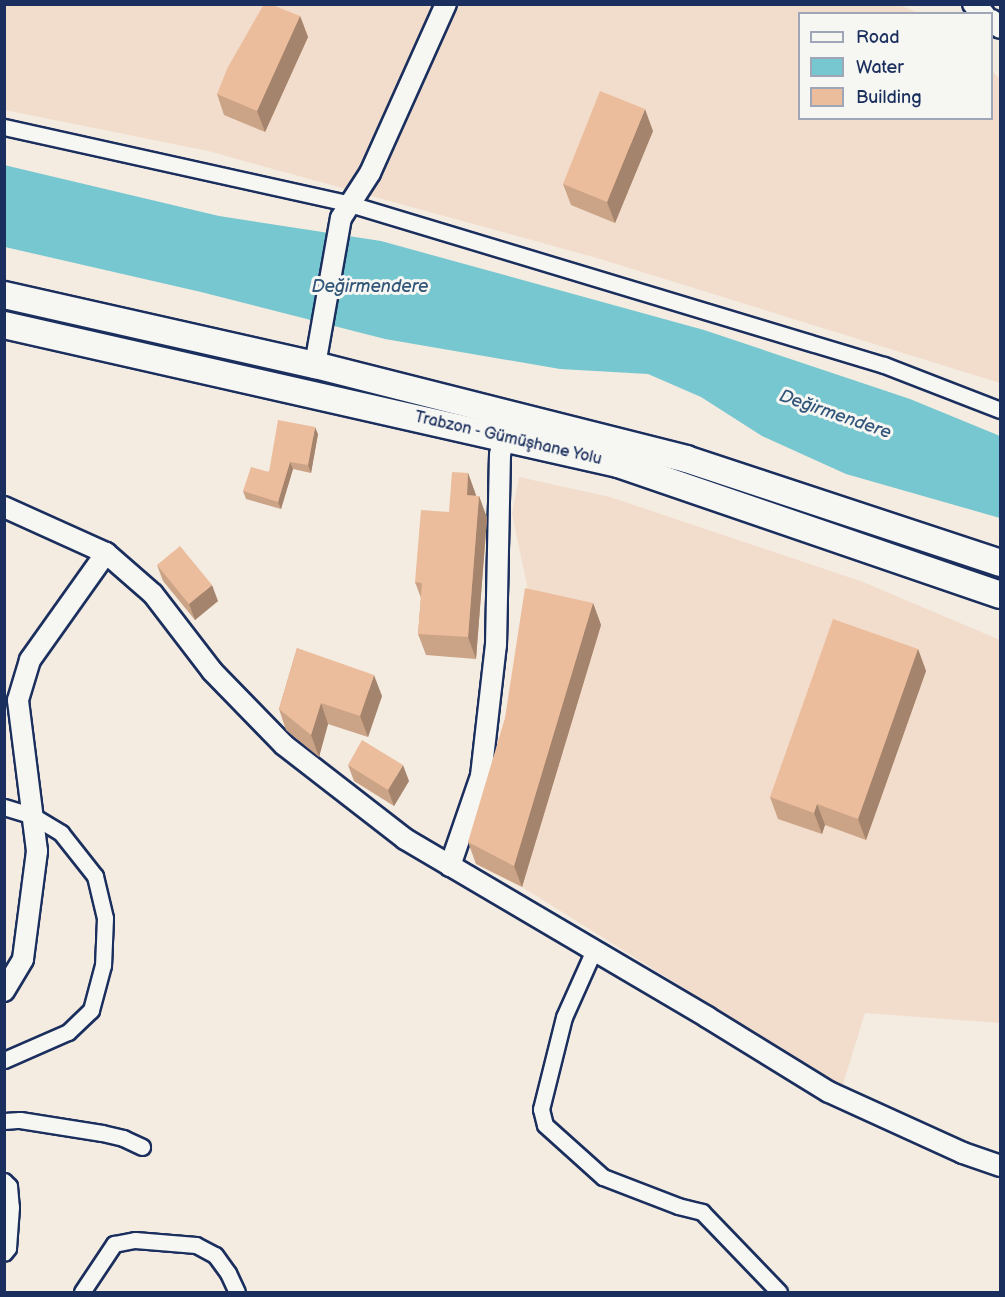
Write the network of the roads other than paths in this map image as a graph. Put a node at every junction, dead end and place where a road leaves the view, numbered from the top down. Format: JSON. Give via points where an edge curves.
{"nodes":[{"id":1,"x":446,"y":4,"type":"edge"},
{"id":2,"x":4,"y":127,"type":"edge"},
{"id":3,"x":346,"y":211,"type":"junction"},
{"id":4,"x":4,"y":295,"type":"edge"},
{"id":5,"x":4,"y":325,"type":"edge"},
{"id":6,"x":316,"y":355,"type":"junction"},
{"id":7,"x":1000,"y":410,"type":"edge"},
{"id":8,"x":503,"y":438,"type":"junction"},
{"id":9,"x":4,"y":507,"type":"edge"},
{"id":10,"x":106,"y":553,"type":"junction"},
{"id":11,"x":1000,"y":563,"type":"edge"},
{"id":12,"x":1000,"y":595,"type":"edge"},
{"id":13,"x":4,"y":807,"type":"edge"},
{"id":14,"x":33,"y":816,"type":"junction"},
{"id":15,"x":450,"y":866,"type":"junction"},
{"id":16,"x":594,"y":950,"type":"junction"},
{"id":17,"x":4,"y":991,"type":"edge"},
{"id":18,"x":4,"y":1060,"type":"edge"},
{"id":19,"x":4,"y":1121,"type":"edge"},
{"id":20,"x":142,"y":1147,"type":"dead end"},
{"id":21,"x":1000,"y":1166,"type":"edge"},
{"id":22,"x":4,"y":1180,"type":"edge"},
{"id":23,"x":4,"y":1253,"type":"edge"},
{"id":24,"x":82,"y":1293,"type":"edge"},
{"id":25,"x":237,"y":1293,"type":"edge"},
{"id":26,"x":779,"y":1293,"type":"edge"}],
"edges":[{"from":1,"to":3,"type":"street","via":[[370,173]]},
{"from":2,"to":3,"type":"street"},
{"from":3,"to":6,"type":"street"},
{"from":3,"to":7,"type":"street","via":[[884,365]]},
{"from":4,"to":6,"type":"highway","name":"Trabzon - Gümüşhane Yolu"},
{"from":5,"to":8,"type":"highway","name":"Trabzon - Gümüşhane Yolu"},
{"from":6,"to":11,"type":"highway","name":"Trabzon - Gümüşhane Yolu","via":[[686,459]]},
{"from":8,"to":12,"type":"highway","name":"Trabzon - Gümüşhane Yolu","via":[[618,464]]},
{"from":8,"to":15,"type":"street","via":[[496,645],[481,776]]},
{"from":9,"to":10,"type":"street"},
{"from":10,"to":14,"type":"street","via":[[30,660],[18,700]]},
{"from":10,"to":15,"type":"street","via":[[153,594],[212,671],[284,745],[405,839]]},
{"from":13,"to":14,"type":"street"},
{"from":14,"to":17,"type":"street","via":[[37,851],[23,959]]},
{"from":14,"to":18,"type":"street","via":[[61,833],[95,876],[105,918],[103,965],[91,1010],[68,1032]]},
{"from":15,"to":16,"type":"street"},
{"from":16,"to":21,"type":"street","via":[[830,1092]]},
{"from":16,"to":26,"type":"street","via":[[564,1017],[541,1109],[545,1125],[603,1177],[702,1212]]},
{"from":19,"to":20,"type":"street","via":[[102,1133]]},
{"from":22,"to":23,"type":"street","via":[[9,1186],[11,1207],[8,1248]]},
{"from":24,"to":25,"type":"street","via":[[114,1244],[135,1240],[196,1245],[215,1255]]}]}
